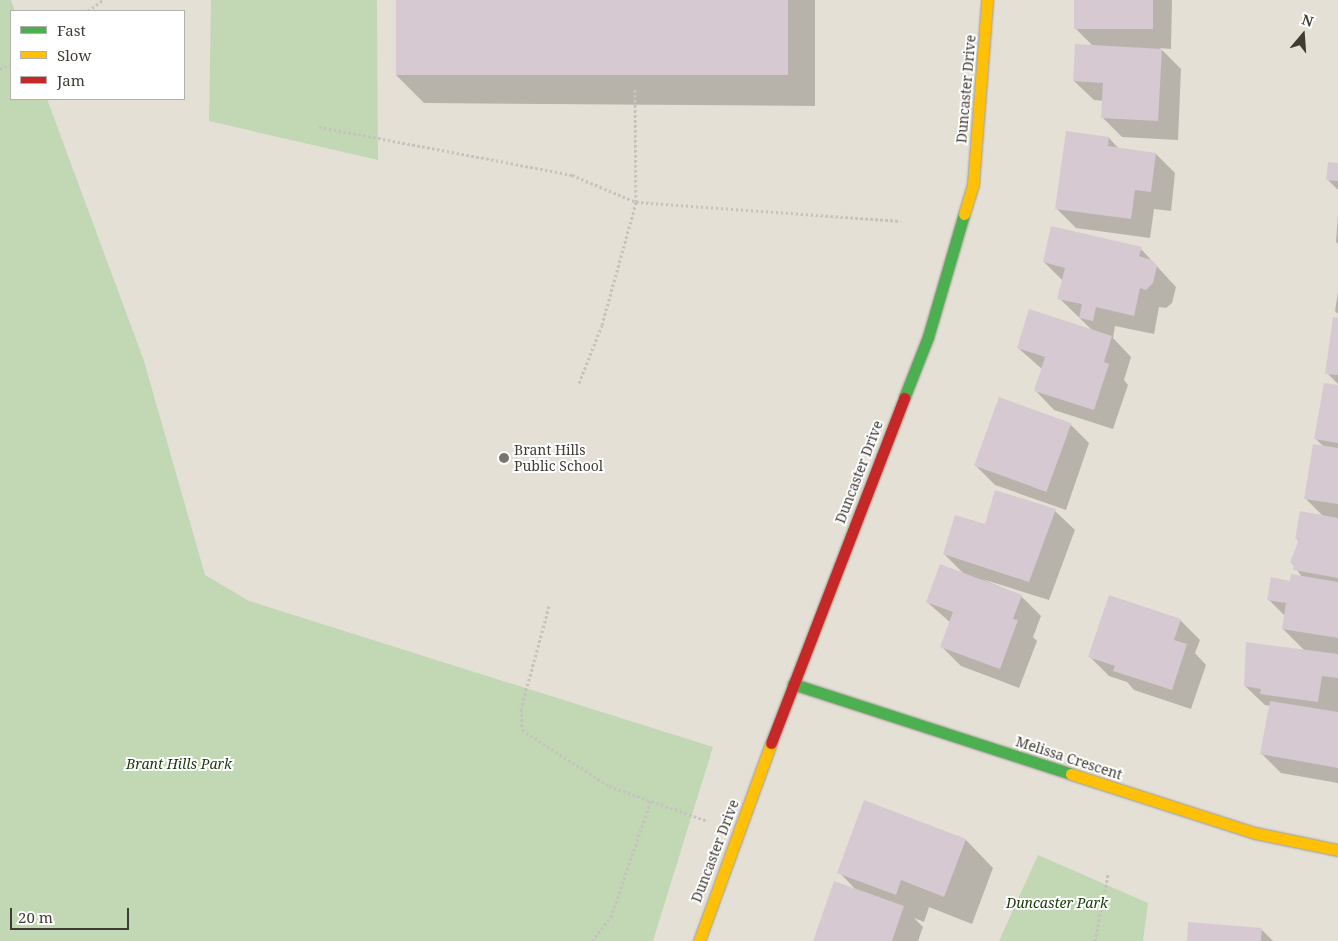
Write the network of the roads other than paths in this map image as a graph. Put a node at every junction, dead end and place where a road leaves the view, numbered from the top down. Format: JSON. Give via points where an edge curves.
{"nodes":[{"id":1,"x":987,"y":0,"type":"edge"},
{"id":2,"x":793,"y":684,"type":"junction"},
{"id":3,"x":1338,"y":850,"type":"edge"},
{"id":4,"x":698,"y":941,"type":"edge"}],
"edges":[{"from":1,"to":2,"type":"street","name":"Duncaster Drive","via":[[973,184],[928,337]]},
{"from":2,"to":3,"type":"street","name":"Melissa Crescent","via":[[1255,833]]},
{"from":2,"to":4,"type":"street","name":"Duncaster Drive"}]}
